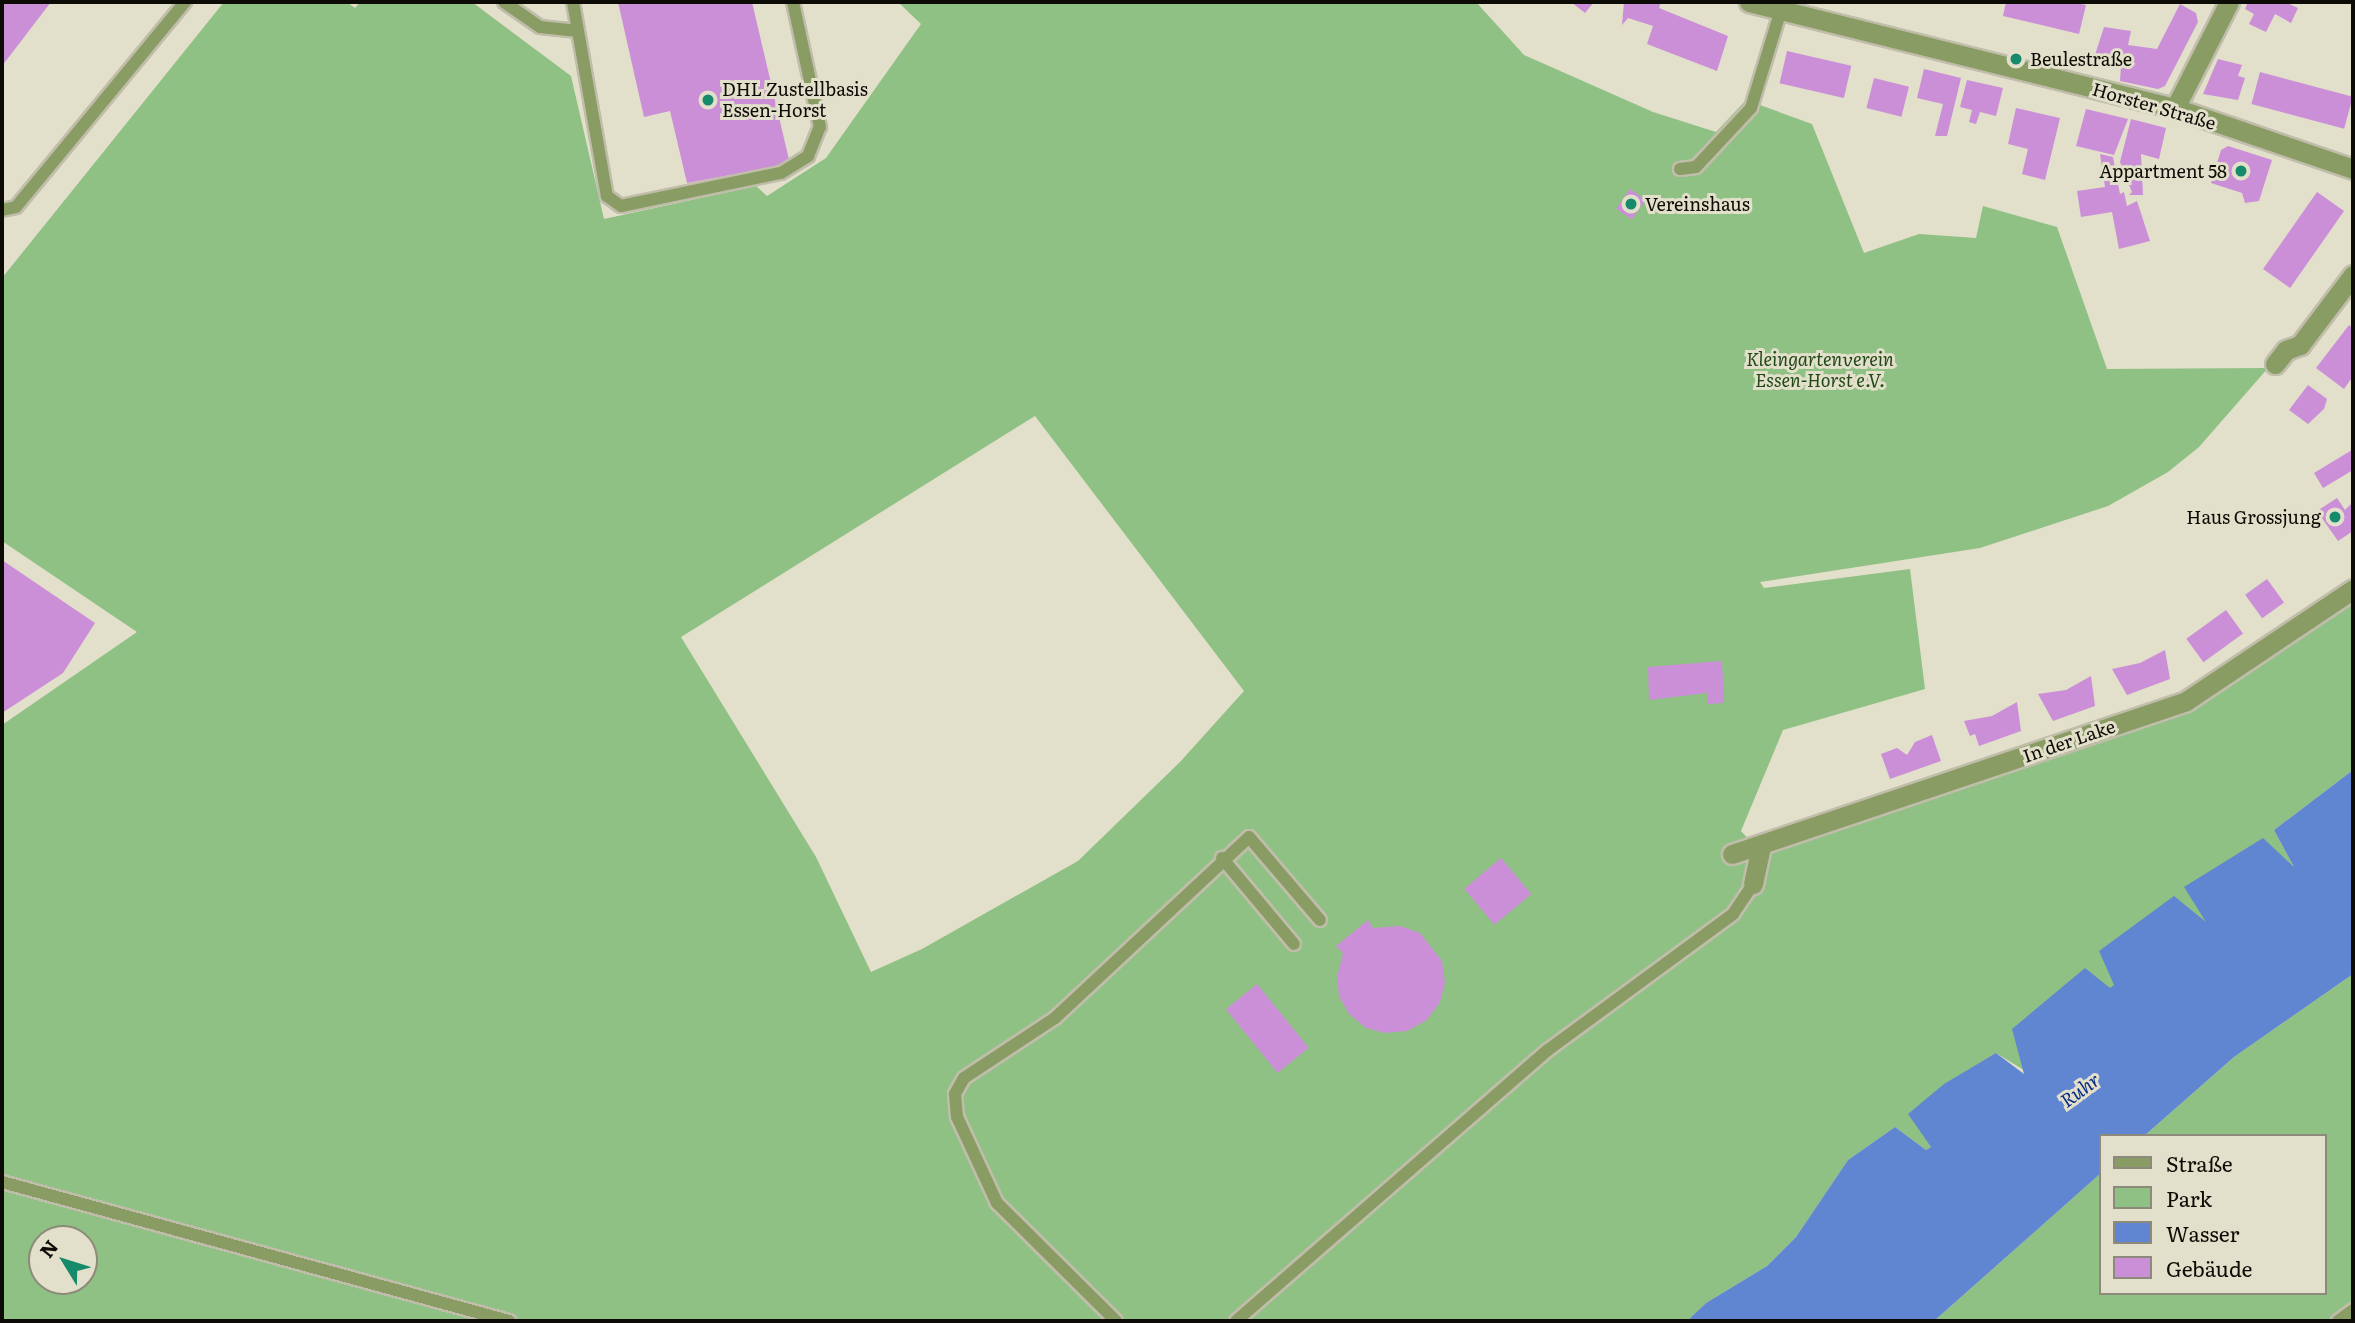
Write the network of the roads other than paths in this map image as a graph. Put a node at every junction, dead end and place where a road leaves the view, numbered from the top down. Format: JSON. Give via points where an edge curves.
{"nodes":[{"id":1,"x":185,"y":2,"type":"edge"},
{"id":2,"x":504,"y":2,"type":"edge"},
{"id":3,"x":573,"y":2,"type":"edge"},
{"id":4,"x":793,"y":2,"type":"edge"},
{"id":5,"x":1749,"y":2,"type":"edge"},
{"id":6,"x":2229,"y":2,"type":"edge"},
{"id":7,"x":1780,"y":13,"type":"junction"},
{"id":8,"x":578,"y":31,"type":"junction"},
{"id":9,"x":2175,"y":108,"type":"junction"},
{"id":10,"x":1680,"y":169,"type":"dead end"},
{"id":11,"x":2353,"y":169,"type":"edge"},
{"id":12,"x":2,"y":210,"type":"edge"},
{"id":13,"x":2353,"y":275,"type":"edge"},
{"id":14,"x":2275,"y":364,"type":"dead end"},
{"id":15,"x":2353,"y":589,"type":"edge"},
{"id":16,"x":1761,"y":845,"type":"junction"},
{"id":17,"x":1732,"y":854,"type":"dead end"},
{"id":18,"x":1222,"y":858,"type":"junction"},
{"id":19,"x":1753,"y":884,"type":"joint"},
{"id":20,"x":1320,"y":920,"type":"dead end"},
{"id":21,"x":1294,"y":944,"type":"dead end"},
{"id":22,"x":2,"y":1182,"type":"edge"},
{"id":23,"x":2353,"y":1310,"type":"edge"},
{"id":24,"x":509,"y":1321,"type":"edge"},
{"id":25,"x":1116,"y":1321,"type":"edge"},
{"id":26,"x":1236,"y":1321,"type":"edge"},
{"id":27,"x":2338,"y":1321,"type":"edge"}],
"edges":[{"from":1,"to":12,"type":"lane","via":[[16,207]]},
{"from":2,"to":8,"type":"lane","via":[[540,27]]},
{"from":3,"to":8,"type":"lane"},
{"from":4,"to":8,"type":"lane","via":[[820,127],[808,156],[781,173],[633,205],[613,204],[607,196]]},
{"from":5,"to":7,"type":"street","name":"Horster Straße"},
{"from":6,"to":9,"type":"street"},
{"from":7,"to":9,"type":"street","name":"Horster Straße"},
{"from":7,"to":10,"type":"lane","via":[[1751,108],[1696,167]]},
{"from":9,"to":11,"type":"street","name":"Horster Straße"},
{"from":13,"to":14,"type":"street","via":[[2300,345],[2286,350]]},
{"from":15,"to":16,"type":"street","name":"In der Lake","via":[[2186,701]]},
{"from":16,"to":17,"type":"street","name":"In der Lake"},
{"from":16,"to":19,"type":"street"},
{"from":18,"to":20,"type":"lane","via":[[1249,837]]},
{"from":18,"to":21,"type":"lane"},
{"from":18,"to":25,"type":"lane","via":[[1055,1018],[964,1077],[955,1094],[957,1117],[998,1203]]},
{"from":19,"to":26,"type":"lane","via":[[1733,914],[1548,1050]]},
{"from":22,"to":24,"type":"lane"},
{"from":23,"to":27,"type":"lane"}]}
